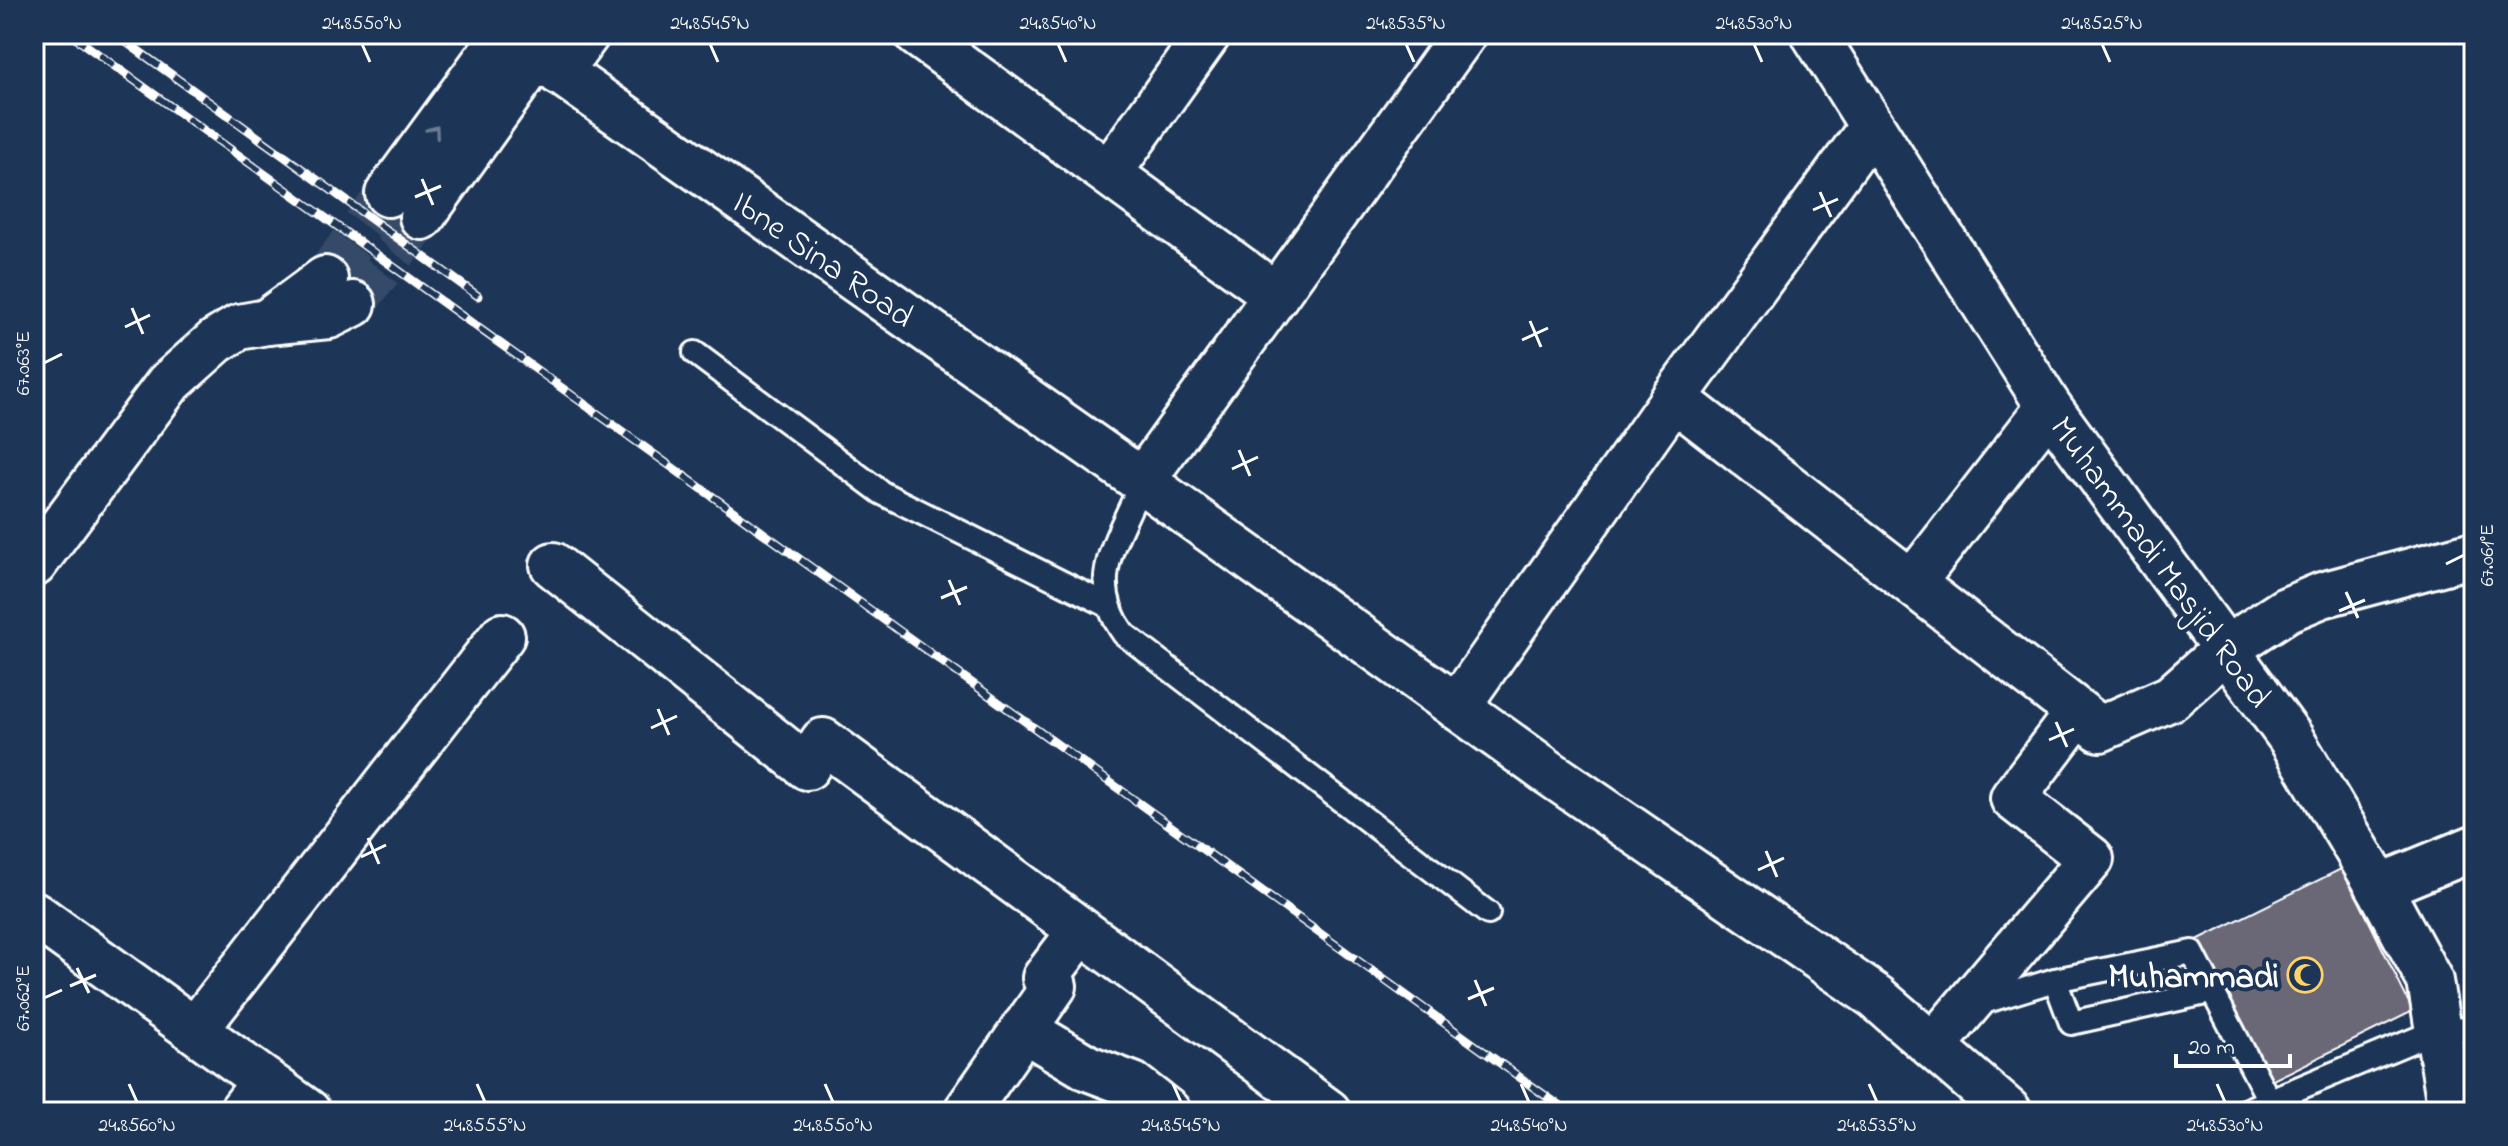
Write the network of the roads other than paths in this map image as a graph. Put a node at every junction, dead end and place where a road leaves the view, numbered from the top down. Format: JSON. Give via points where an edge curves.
{"nodes":[{"id":1,"x":587,"y":34,"type":"edge"},
{"id":2,"x":917,"y":34,"type":"edge"},
{"id":3,"x":1208,"y":34,"type":"edge"},
{"id":4,"x":1464,"y":34,"type":"edge"},
{"id":5,"x":1814,"y":34,"type":"edge"},
{"id":6,"x":527,"y":49,"type":"edge"},
{"id":7,"x":1871,"y":128,"type":"junction"},
{"id":8,"x":1109,"y":173,"type":"junction"},
{"id":9,"x":405,"y":206,"type":"tunnel mouth"},
{"id":10,"x":339,"y":292,"type":"tunnel mouth"},
{"id":11,"x":1276,"y":295,"type":"junction"},
{"id":12,"x":695,"y":353,"type":"dead end"},
{"id":13,"x":1674,"y":398,"type":"junction"},
{"id":14,"x":2049,"y":407,"type":"junction"},
{"id":15,"x":1142,"y":481,"type":"junction"},
{"id":16,"x":2474,"y":554,"type":"edge"},
{"id":17,"x":34,"y":564,"type":"edge"},
{"id":18,"x":553,"y":565,"type":"dead end"},
{"id":19,"x":1914,"y":581,"type":"junction"},
{"id":20,"x":1107,"y":605,"type":"junction"},
{"id":21,"x":502,"y":636,"type":"dead end"},
{"id":22,"x":2226,"y":649,"type":"junction"},
{"id":23,"x":1457,"y":707,"type":"junction"},
{"id":24,"x":2077,"y":713,"type":"junction"},
{"id":25,"x":2474,"y":848,"type":"edge"},
{"id":26,"x":2379,"y":887,"type":"junction"},
{"id":27,"x":1488,"y":913,"type":"dead end"},
{"id":28,"x":34,"y":914,"type":"edge"},
{"id":29,"x":1080,"y":932,"type":"junction"},
{"id":30,"x":2055,"y":980,"type":"junction"},
{"id":31,"x":2210,"y":992,"type":"junction"},
{"id":32,"x":1966,"y":1008,"type":"junction"},
{"id":33,"x":1023,"y":1029,"type":"junction"},
{"id":34,"x":195,"y":1030,"type":"junction"},
{"id":35,"x":2456,"y":1030,"type":"edge"},
{"id":36,"x":1933,"y":1046,"type":"junction"},
{"id":37,"x":253,"y":1096,"type":"edge"},
{"id":38,"x":2272,"y":1107,"type":"edge"},
{"id":39,"x":308,"y":1112,"type":"edge"},
{"id":40,"x":966,"y":1112,"type":"edge"},
{"id":41,"x":1168,"y":1112,"type":"edge"},
{"id":42,"x":1328,"y":1112,"type":"edge"},
{"id":43,"x":2009,"y":1112,"type":"edge"},
{"id":44,"x":2242,"y":1112,"type":"edge"},
{"id":45,"x":2451,"y":1112,"type":"edge"}],
"edges":[{"from":1,"to":6,"type":"street"},
{"from":2,"to":8,"type":"street"},
{"from":3,"to":8,"type":"street"},
{"from":4,"to":11,"type":"street"},
{"from":5,"to":7,"type":"street","name":"Muhammadi Masjid Road"},
{"from":6,"to":9,"type":"street"},
{"from":6,"to":15,"type":"street","name":"Ibne Sina Road"},
{"from":7,"to":13,"type":"street"},
{"from":7,"to":14,"type":"street","name":"Muhammadi Masjid Road"},
{"from":8,"to":11,"type":"street"},
{"from":10,"to":17,"type":"street","via":[[267,322],[239,327],[216,341],[168,384]]},
{"from":11,"to":15,"type":"street"},
{"from":12,"to":20,"type":"lane","via":[[882,493]]},
{"from":13,"to":19,"type":"street"},
{"from":13,"to":23,"type":"street"},
{"from":14,"to":19,"type":"street"},
{"from":14,"to":22,"type":"street","name":"Muhammadi Masjid Road"},
{"from":15,"to":20,"type":"lane","via":[[1103,577]]},
{"from":15,"to":23,"type":"street","name":"Ibne Sina Road"},
{"from":16,"to":22,"type":"street","via":[[2322,595],[2286,610]]},
{"from":18,"to":29,"type":"street","via":[[807,767],[823,741]]},
{"from":19,"to":24,"type":"street"},
{"from":20,"to":27,"type":"lane","via":[[1124,634]]},
{"from":21,"to":34,"type":"street"},
{"from":22,"to":24,"type":"street","via":[[2171,698],[2100,729]]},
{"from":22,"to":26,"type":"street","name":"Muhammadi Masjid Road","via":[[2290,737]]},
{"from":23,"to":36,"type":"street","name":"Ibne Sina Road","via":[[1876,997]]},
{"from":24,"to":32,"type":"street","via":[[2013,798],[2091,859]]},
{"from":25,"to":26,"type":"street"},
{"from":26,"to":35,"type":"street","name":"Muhammadi Masjid Road"},
{"from":28,"to":34,"type":"street"},
{"from":29,"to":33,"type":"street","via":[[1045,978],[1054,986]]},
{"from":29,"to":42,"type":"street"},
{"from":30,"to":31,"type":"lane","via":[[2192,952]]},
{"from":30,"to":31,"type":"lane","via":[[2071,1023]]},
{"from":30,"to":32,"type":"lane"},
{"from":31,"to":38,"type":"lane"},
{"from":32,"to":36,"type":"street"},
{"from":33,"to":40,"type":"street"},
{"from":33,"to":41,"type":"street","via":[[1088,1068],[1133,1085]]},
{"from":34,"to":37,"type":"street"},
{"from":35,"to":38,"type":"lane"},
{"from":35,"to":45,"type":"street","name":"Muhammadi Masjid Road"},
{"from":36,"to":43,"type":"street","name":"Ibne Sina Road"},
{"from":37,"to":39,"type":"street"},
{"from":38,"to":44,"type":"lane"}]}
